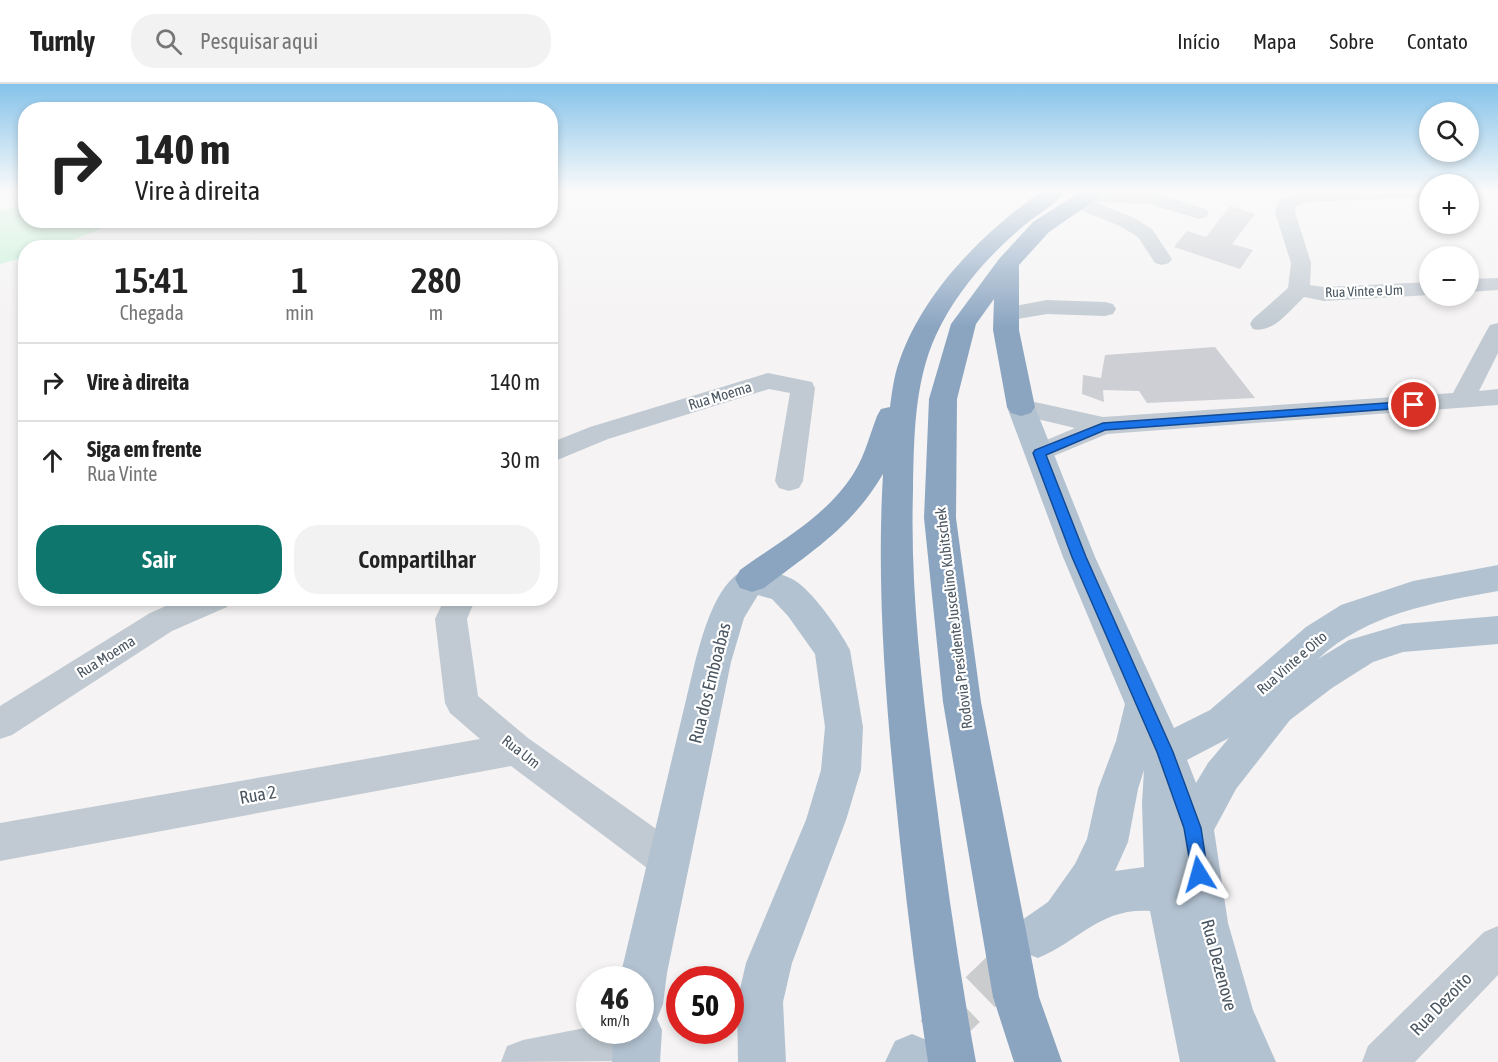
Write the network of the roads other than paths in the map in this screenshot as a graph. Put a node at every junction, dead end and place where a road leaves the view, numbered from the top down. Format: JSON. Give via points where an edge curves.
{"nodes":[{"id":1,"x":997,"y":236,"type":"edge"},
{"id":2,"x":1033,"y":236,"type":"edge"},
{"id":3,"x":1147,"y":236,"type":"edge"},
{"id":4,"x":1292,"y":236,"type":"edge"},
{"id":5,"x":1162,"y":259,"type":"dead end"},
{"id":6,"x":1007,"y":264,"type":"junction"},
{"id":7,"x":1498,"y":284,"type":"edge"},
{"id":8,"x":1479,"y":285,"type":"edge"},
{"id":9,"x":1419,"y":289,"type":"edge"},
{"id":10,"x":1299,"y":290,"type":"junction"},
{"id":11,"x":1105,"y":309,"type":"dead end"},
{"id":12,"x":1006,"y":314,"type":"junction"},
{"id":13,"x":1261,"y":324,"type":"dead end"},
{"id":14,"x":1498,"y":330,"type":"edge"},
{"id":15,"x":912,"y":361,"type":"junction"},
{"id":16,"x":1498,"y":397,"type":"edge"},
{"id":17,"x":1462,"y":402,"type":"junction"},
{"id":18,"x":1021,"y":407,"type":"junction"},
{"id":19,"x":1103,"y":426,"type":"junction"},
{"id":20,"x":598,"y":433,"type":"junction"},
{"id":21,"x":558,"y":450,"type":"edge"},
{"id":22,"x":1039,"y":453,"type":"junction"},
{"id":23,"x":558,"y":461,"type":"edge"},
{"id":24,"x":789,"y":481,"type":"dead end"},
{"id":25,"x":1498,"y":578,"type":"edge"},
{"id":26,"x":752,"y":579,"type":"junction"},
{"id":27,"x":198,"y":606,"type":"edge"},
{"id":28,"x":457,"y":606,"type":"edge"},
{"id":29,"x":1498,"y":630,"type":"edge"},
{"id":30,"x":1143,"y":706,"type":"junction"},
{"id":31,"x":0,"y":724,"type":"edge"},
{"id":32,"x":516,"y":749,"type":"junction"},
{"id":33,"x":1165,"y":752,"type":"junction"},
{"id":34,"x":1193,"y":828,"type":"junction"},
{"id":35,"x":0,"y":842,"type":"edge"},
{"id":36,"x":669,"y":861,"type":"junction"},
{"id":37,"x":1167,"y":890,"type":"junction"},
{"id":38,"x":1498,"y":946,"type":"edge"},
{"id":39,"x":646,"y":966,"type":"edge"},
{"id":40,"x":597,"y":1044,"type":"edge"},
{"id":41,"x":924,"y":1061,"type":"edge"},
{"id":42,"x":523,"y":1062,"type":"edge"},
{"id":43,"x":762,"y":1062,"type":"edge"},
{"id":44,"x":1038,"y":1062,"type":"edge"},
{"id":45,"x":1204,"y":1062,"type":"edge"},
{"id":46,"x":1252,"y":1062,"type":"edge"},
{"id":47,"x":1384,"y":1062,"type":"edge"}],
"edges":[{"from":1,"to":15,"type":"highway","via":[[936,310]]},
{"from":2,"to":6,"type":"highway","name":"Rodovia Presidente Juscelino Kubitschek"},
{"from":3,"to":5,"type":"street"},
{"from":4,"to":10,"type":"street","via":[[1301,263]]},
{"from":6,"to":12,"type":"highway"},
{"from":6,"to":44,"type":"highway","name":"Rodovia Presidente Juscelino Kubitschek","via":[[964,324],[943,399],[939,518],[962,702],[1016,997]]},
{"from":7,"to":8,"type":"street"},
{"from":9,"to":10,"type":"street","name":"Rua Vinte e Um","via":[[1324,294]]},
{"from":10,"to":13,"type":"street"},
{"from":11,"to":12,"type":"street","via":[[1047,307]]},
{"from":12,"to":18,"type":"highway"},
{"from":14,"to":17,"type":"street"},
{"from":15,"to":26,"type":"highway","via":[[869,472],[849,501],[823,529]]},
{"from":15,"to":41,"type":"highway","via":[[900,424],[897,590],[904,700],[928,912]]},
{"from":16,"to":17,"type":"street"},
{"from":17,"to":19,"type":"street"},
{"from":18,"to":19,"type":"street"},
{"from":18,"to":22,"type":"main road","name":"Rua Dezenove"},
{"from":19,"to":22,"type":"street"},
{"from":20,"to":21,"type":"street","name":"Rua Moema"},
{"from":20,"to":23,"type":"street"},
{"from":20,"to":24,"type":"street","name":"Rua Moema","via":[[768,381],[803,388]]},
{"from":22,"to":30,"type":"main road","name":"Rua Dezenove"},
{"from":25,"to":33,"type":"main road","name":"Rua Vinte e Oito","via":[[1413,594],[1353,615],[1318,637],[1223,722]]},
{"from":26,"to":36,"type":"main road","name":"Rua dos Emboabas","via":[[736,596],[712,662]]},
{"from":26,"to":43,"type":"main road","via":[[784,590],[832,650],[844,727],[841,770],[826,820],[770,963],[760,1002]]},
{"from":27,"to":31,"type":"street","name":"Rua Moema","via":[[161,622]]},
{"from":28,"to":32,"type":"street","name":"Rua Um","via":[[451,619],[462,703]]},
{"from":29,"to":34,"type":"main road","name":"Rua Vinte e Oito","via":[[1403,638],[1362,650],[1319,677],[1277,708],[1222,776]]},
{"from":30,"to":33,"type":"main road","name":"Rua Dezenove"},
{"from":30,"to":37,"type":"main road","via":[[1107,842],[1090,879],[1051,926],[1095,900],[1125,890]]},
{"from":32,"to":35,"type":"street","name":"Rua 2"},
{"from":32,"to":36,"type":"street","name":"Rua Um"},
{"from":33,"to":34,"type":"main road","name":"Rua Dezenove"},
{"from":33,"to":37,"type":"main road","via":[[1162,803]]},
{"from":34,"to":46,"type":"main road","name":"Rua Dezenove","via":[[1206,922],[1231,1014]]},
{"from":36,"to":39,"type":"main road","name":"Rua dos Emboabas"},
{"from":37,"to":45,"type":"main road"},
{"from":38,"to":47,"type":"street","name":"Rua Dezoito"},
{"from":40,"to":42,"type":"street"}]}
